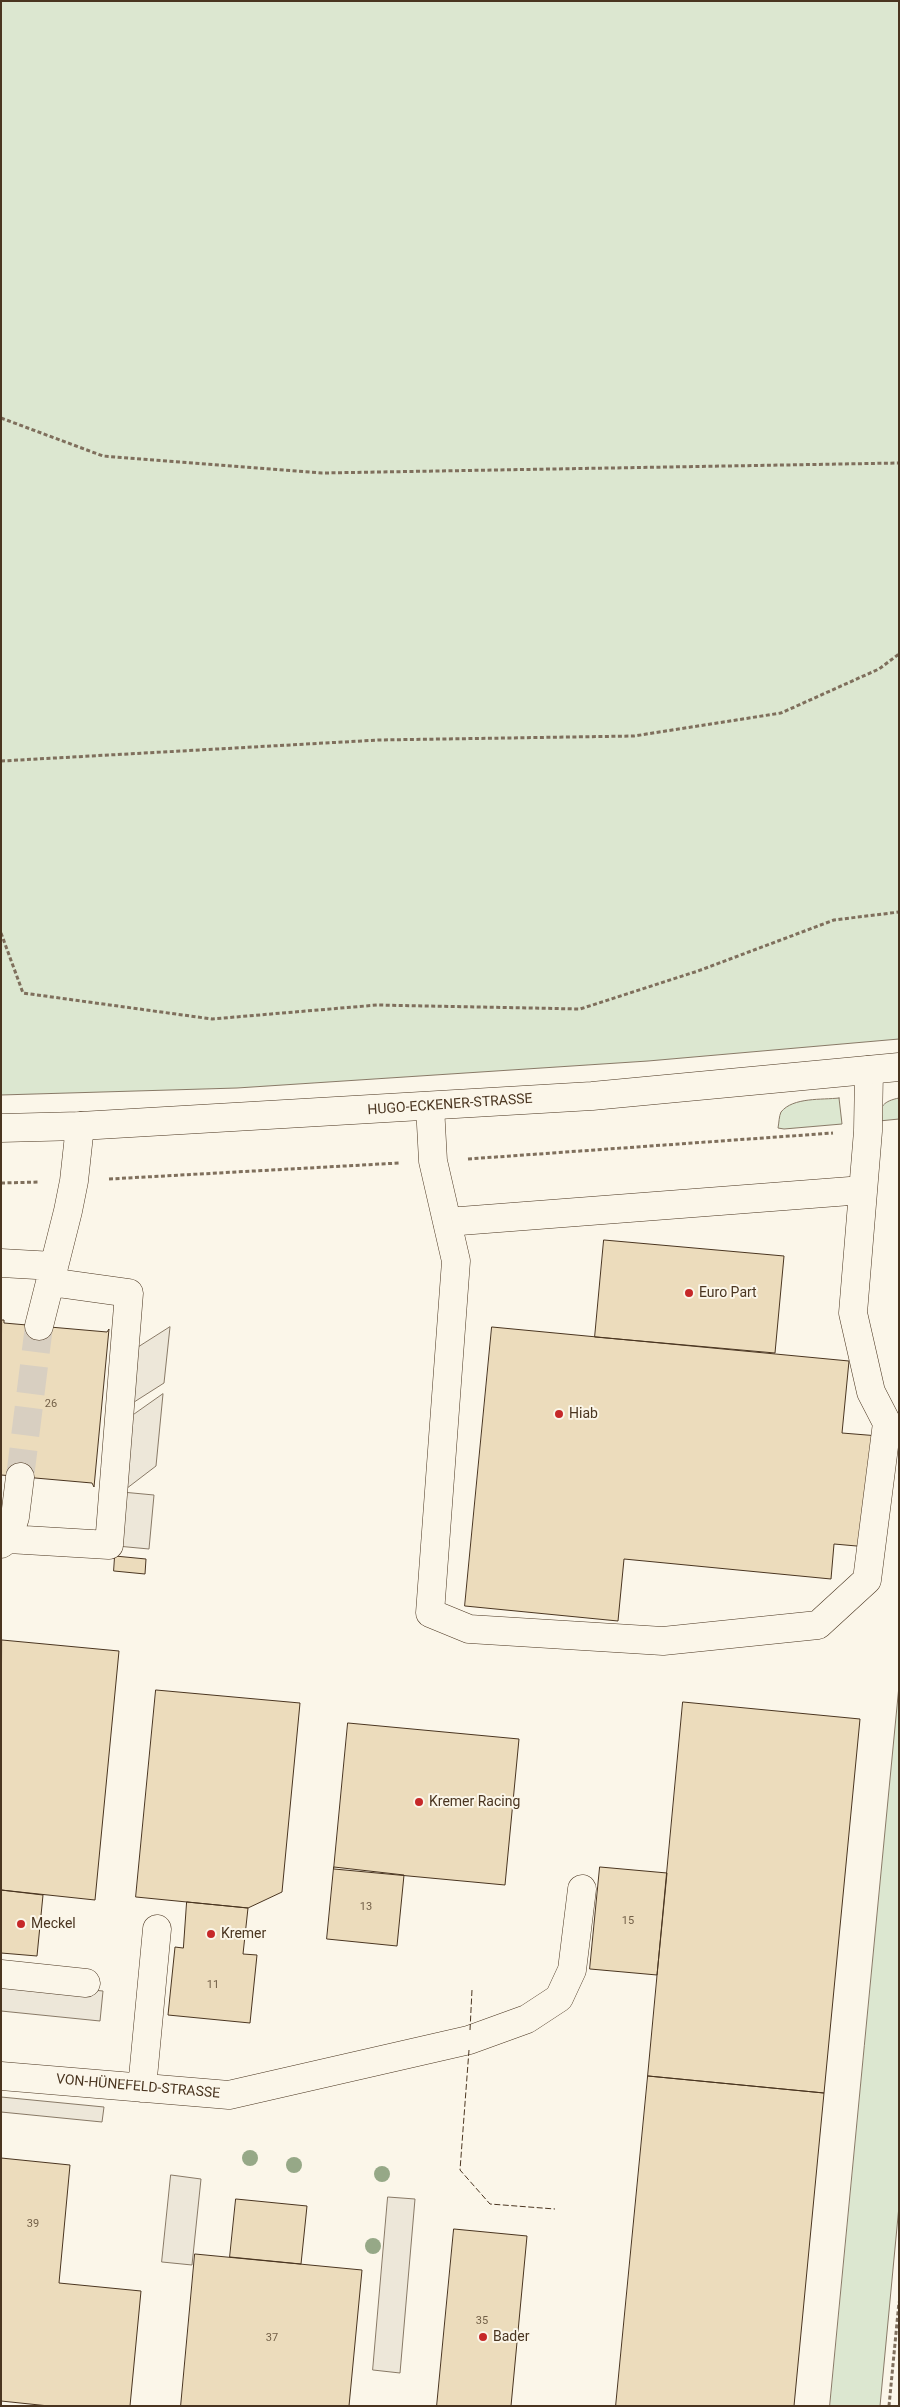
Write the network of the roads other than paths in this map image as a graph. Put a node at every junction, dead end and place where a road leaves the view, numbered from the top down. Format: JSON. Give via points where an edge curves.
{"nodes":[{"id":1,"x":899,"y":1067,"type":"edge"},
{"id":2,"x":869,"y":1070,"type":"junction"},
{"id":3,"x":430,"y":1106,"type":"junction"},
{"id":4,"x":80,"y":1126,"type":"junction"},
{"id":5,"x":1,"y":1128,"type":"edge"},
{"id":6,"x":863,"y":1190,"type":"junction"},
{"id":7,"x":447,"y":1222,"type":"junction"},
{"id":8,"x":1,"y":1263,"type":"edge"},
{"id":9,"x":52,"y":1274,"type":"junction"},
{"id":10,"x":39,"y":1326,"type":"tunnel mouth"},
{"id":11,"x":20,"y":1477,"type":"tunnel mouth"},
{"id":12,"x":5,"y":1541,"type":"edge"},
{"id":13,"x":582,"y":1889,"type":"dead end"},
{"id":14,"x":157,"y":1929,"type":"dead end"},
{"id":15,"x":1,"y":1974,"type":"edge"},
{"id":16,"x":86,"y":1984,"type":"dead end"},
{"id":17,"x":1,"y":2076,"type":"edge"},
{"id":18,"x":142,"y":2088,"type":"junction"}],
"edges":[{"from":1,"to":2,"type":"main road","name":"HUGO-ECKENER-STRASSE"},
{"from":2,"to":3,"type":"main road","name":"HUGO-ECKENER-STRASSE","via":[[592,1096]]},
{"from":2,"to":6,"type":"main road"},
{"from":3,"to":4,"type":"main road","name":"HUGO-ECKENER-STRASSE"},
{"from":3,"to":7,"type":"main road","via":[[433,1161]]},
{"from":4,"to":5,"type":"main road","name":"HUGO-ECKENER-STRASSE"},
{"from":4,"to":9,"type":"main road","via":[[74,1181]]},
{"from":6,"to":7,"type":"main road"},
{"from":6,"to":7,"type":"main road","via":[[853,1313],[871,1392],[887,1423],[867,1580],[818,1625],[663,1641],[469,1630],[430,1613],[456,1261]]},
{"from":8,"to":9,"type":"main road"},
{"from":9,"to":10,"type":"main road"},
{"from":9,"to":12,"type":"main road","via":[[129,1293],[108,1545]]},
{"from":11,"to":12,"type":"main road","via":[[15,1517]]},
{"from":13,"to":18,"type":"main road","name":"VON-HÜNEFELD-STRASSE","via":[[572,1970],[558,1998],[528,2019],[469,2040],[228,2095]]},
{"from":14,"to":18,"type":"main road"},
{"from":15,"to":16,"type":"main road"},
{"from":17,"to":18,"type":"main road","name":"VON-HÜNEFELD-STRASSE"}]}
